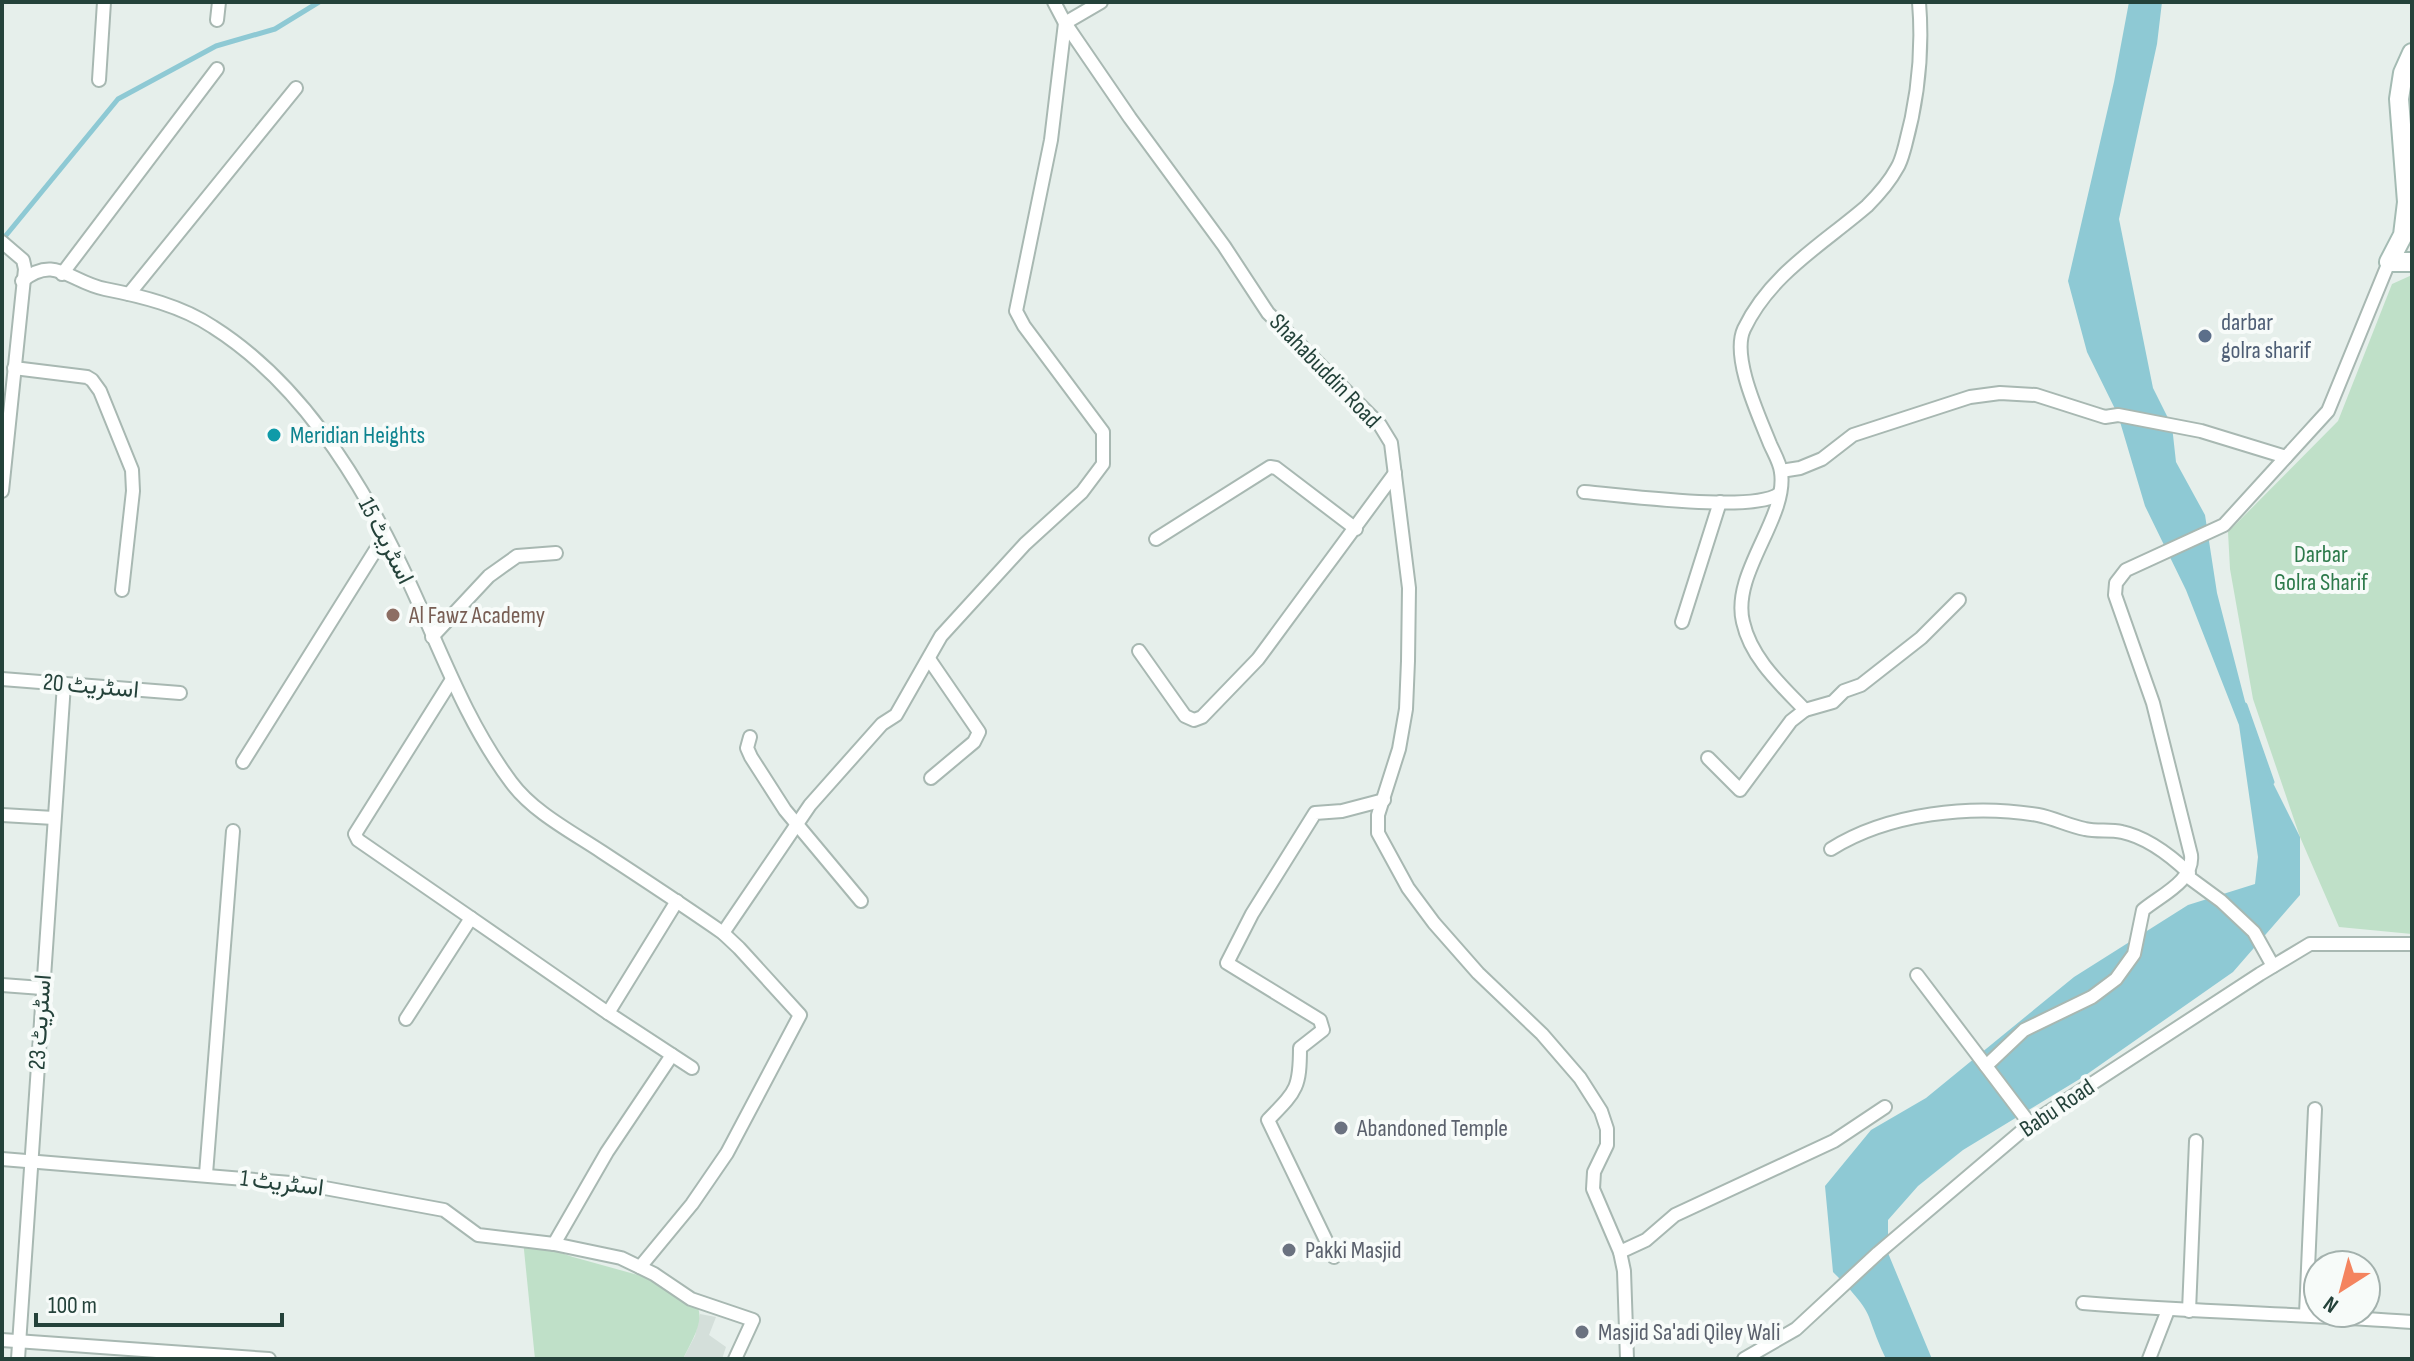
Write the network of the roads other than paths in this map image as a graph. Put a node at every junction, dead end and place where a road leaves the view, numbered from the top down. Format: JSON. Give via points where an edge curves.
{"nodes":[{"id":1,"x":104,"y":2,"type":"edge"},
{"id":2,"x":219,"y":2,"type":"edge"},
{"id":3,"x":1054,"y":2,"type":"edge"},
{"id":4,"x":1101,"y":2,"type":"edge"},
{"id":5,"x":1919,"y":2,"type":"edge"},
{"id":6,"x":217,"y":20,"type":"dead end"},
{"id":7,"x":1065,"y":23,"type":"junction"},
{"id":8,"x":2412,"y":53,"type":"edge"},
{"id":9,"x":217,"y":69,"type":"dead end"},
{"id":10,"x":99,"y":80,"type":"dead end"},
{"id":11,"x":296,"y":88,"type":"dead end"},
{"id":12,"x":2408,"y":236,"type":"edge"},
{"id":13,"x":2,"y":242,"type":"edge"},
{"id":14,"x":2389,"y":262,"type":"junction"},
{"id":15,"x":2412,"y":262,"type":"edge"},
{"id":16,"x":62,"y":274,"type":"junction"},
{"id":17,"x":22,"y":281,"type":"junction"},
{"id":18,"x":129,"y":294,"type":"junction"},
{"id":19,"x":14,"y":368,"type":"junction"},
{"id":20,"x":2286,"y":457,"type":"junction"},
{"id":21,"x":1781,"y":471,"type":"junction"},
{"id":22,"x":1395,"y":473,"type":"junction"},
{"id":23,"x":2,"y":491,"type":"edge"},
{"id":24,"x":1584,"y":492,"type":"dead end"},
{"id":25,"x":1779,"y":494,"type":"junction"},
{"id":26,"x":1720,"y":502,"type":"junction"},
{"id":27,"x":1356,"y":529,"type":"junction"},
{"id":28,"x":385,"y":535,"type":"junction"},
{"id":29,"x":1156,"y":539,"type":"dead end"},
{"id":30,"x":556,"y":553,"type":"dead end"},
{"id":31,"x":122,"y":590,"type":"dead end"},
{"id":32,"x":1959,"y":600,"type":"dead end"},
{"id":33,"x":1682,"y":622,"type":"dead end"},
{"id":34,"x":432,"y":637,"type":"junction"},
{"id":35,"x":1139,"y":651,"type":"dead end"},
{"id":36,"x":929,"y":659,"type":"junction"},
{"id":37,"x":2,"y":679,"type":"edge"},
{"id":38,"x":451,"y":681,"type":"junction"},
{"id":39,"x":64,"y":684,"type":"junction"},
{"id":40,"x":180,"y":693,"type":"dead end"},
{"id":41,"x":1805,"y":710,"type":"junction"},
{"id":42,"x":750,"y":737,"type":"dead end"},
{"id":43,"x":1708,"y":758,"type":"dead end"},
{"id":44,"x":243,"y":762,"type":"dead end"},
{"id":45,"x":931,"y":778,"type":"dead end"},
{"id":46,"x":1384,"y":800,"type":"junction"},
{"id":47,"x":2,"y":815,"type":"edge"},
{"id":48,"x":54,"y":818,"type":"junction"},
{"id":49,"x":797,"y":825,"type":"junction"},
{"id":50,"x":233,"y":831,"type":"dead end"},
{"id":51,"x":1831,"y":849,"type":"dead end"},
{"id":52,"x":2188,"y":874,"type":"junction"},
{"id":53,"x":677,"y":901,"type":"junction"},
{"id":54,"x":861,"y":901,"type":"dead end"},
{"id":55,"x":471,"y":918,"type":"junction"},
{"id":56,"x":723,"y":933,"type":"junction"},
{"id":57,"x":2412,"y":944,"type":"edge"},
{"id":58,"x":2273,"y":966,"type":"junction"},
{"id":59,"x":1917,"y":975,"type":"dead end"},
{"id":60,"x":2,"y":985,"type":"edge"},
{"id":61,"x":42,"y":988,"type":"junction"},
{"id":62,"x":608,"y":1013,"type":"junction"},
{"id":63,"x":406,"y":1019,"type":"dead end"},
{"id":64,"x":672,"y":1055,"type":"junction"},
{"id":65,"x":1986,"y":1066,"type":"junction"},
{"id":66,"x":692,"y":1068,"type":"dead end"},
{"id":67,"x":1885,"y":1107,"type":"dead end"},
{"id":68,"x":2315,"y":1109,"type":"dead end"},
{"id":69,"x":2030,"y":1124,"type":"junction"},
{"id":70,"x":2196,"y":1141,"type":"dead end"},
{"id":71,"x":2,"y":1159,"type":"edge"},
{"id":72,"x":30,"y":1160,"type":"junction"},
{"id":73,"x":206,"y":1174,"type":"junction"},
{"id":74,"x":554,"y":1244,"type":"junction"},
{"id":75,"x":2309,"y":1249,"type":"edge"},
{"id":76,"x":1620,"y":1252,"type":"junction"},
{"id":77,"x":1334,"y":1257,"type":"dead end"},
{"id":78,"x":640,"y":1267,"type":"junction"},
{"id":79,"x":2083,"y":1303,"type":"dead end"},
{"id":80,"x":2168,"y":1310,"type":"junction"},
{"id":81,"x":2189,"y":1311,"type":"junction"},
{"id":82,"x":2302,"y":1314,"type":"edge"},
{"id":83,"x":2382,"y":1320,"type":"edge"},
{"id":84,"x":2412,"y":1322,"type":"edge"},
{"id":85,"x":2,"y":1340,"type":"edge"},
{"id":86,"x":20,"y":1341,"type":"junction"},
{"id":87,"x":18,"y":1359,"type":"edge"},
{"id":88,"x":269,"y":1359,"type":"edge"},
{"id":89,"x":735,"y":1359,"type":"edge"},
{"id":90,"x":1627,"y":1359,"type":"edge"},
{"id":91,"x":1744,"y":1359,"type":"edge"},
{"id":92,"x":2149,"y":1359,"type":"edge"}],
"edges":[{"from":1,"to":10,"type":"street"},
{"from":2,"to":6,"type":"street"},
{"from":3,"to":7,"type":"street","name":"Shahabuddin Road"},
{"from":4,"to":7,"type":"street"},
{"from":5,"to":21,"type":"street","via":[[1913,115],[1899,167],[1869,204],[1789,267],[1742,332],[1739,351]]},
{"from":7,"to":22,"type":"street","name":"Shahabuddin Road","via":[[1268,313],[1380,425],[1391,443]]},
{"from":7,"to":36,"type":"street","via":[[1051,140],[1016,311],[1103,432],[1103,464],[941,636]]},
{"from":8,"to":12,"type":"street","via":[[2399,99]]},
{"from":9,"to":16,"type":"street"},
{"from":11,"to":18,"type":"street"},
{"from":12,"to":14,"type":"street"},
{"from":13,"to":17,"type":"street","via":[[23,260]]},
{"from":14,"to":15,"type":"street"},
{"from":14,"to":20,"type":"street","via":[[2328,411]]},
{"from":16,"to":17,"type":"street","name":"اسٹریٹ 15","via":[[39,269]]},
{"from":16,"to":18,"type":"street","name":"اسٹریٹ 15"},
{"from":17,"to":19,"type":"street"},
{"from":18,"to":28,"type":"street","name":"اسٹریٹ 15","via":[[211,325],[267,371],[328,439]]},
{"from":19,"to":23,"type":"street"},
{"from":19,"to":31,"type":"street","via":[[87,377],[100,391],[132,470]]},
{"from":20,"to":21,"type":"street","via":[[2216,435],[2118,415],[2105,417],[2036,395],[2000,393],[1970,397],[1853,435],[1822,459]]},
{"from":20,"to":52,"type":"street","via":[[2224,525],[2126,570],[2114,588],[2163,738],[2191,855]]},
{"from":21,"to":25,"type":"street"},
{"from":22,"to":27,"type":"street"},
{"from":22,"to":46,"type":"street","name":"Shahabuddin Road","via":[[1409,588],[1408,661],[1406,709]]},
{"from":24,"to":26,"type":"street"},
{"from":25,"to":26,"type":"street","via":[[1765,501]]},
{"from":25,"to":41,"type":"street","via":[[1745,585],[1741,612],[1764,666]]},
{"from":26,"to":33,"type":"street"},
{"from":27,"to":29,"type":"street","via":[[1270,467]]},
{"from":27,"to":35,"type":"street","via":[[1258,659],[1202,717],[1185,716]]},
{"from":28,"to":34,"type":"street","name":"اسٹریٹ 15"},
{"from":28,"to":44,"type":"street"},
{"from":30,"to":34,"type":"street","via":[[517,556],[489,576]]},
{"from":32,"to":41,"type":"street","via":[[1861,685],[1833,702]]},
{"from":34,"to":38,"type":"street","name":"اسٹریٹ 15"},
{"from":36,"to":45,"type":"street","via":[[979,732]]},
{"from":36,"to":49,"type":"street","via":[[896,715],[882,724]]},
{"from":37,"to":39,"type":"street","name":"اسٹریٹ 20"},
{"from":38,"to":53,"type":"street","name":"اسٹریٹ 15","via":[[513,785],[536,807]]},
{"from":38,"to":55,"type":"street","via":[[355,834]]},
{"from":39,"to":40,"type":"street","name":"اسٹریٹ 20"},
{"from":39,"to":48,"type":"street","name":"اسٹریٹ 23"},
{"from":41,"to":43,"type":"street","via":[[1740,790]]},
{"from":42,"to":49,"type":"street","via":[[751,757]]},
{"from":46,"to":76,"type":"street","name":"Shahabuddin Road","via":[[1378,833],[1408,888],[1478,973],[1565,1059],[1601,1111],[1607,1145],[1594,1172],[1593,1189]]},
{"from":46,"to":77,"type":"street","via":[[1315,813],[1227,963],[1320,1020],[1323,1030],[1300,1048],[1295,1090],[1268,1120]]},
{"from":47,"to":48,"type":"street"},
{"from":48,"to":61,"type":"street","name":"اسٹریٹ 23"},
{"from":49,"to":54,"type":"street"},
{"from":49,"to":56,"type":"street"},
{"from":50,"to":73,"type":"street"},
{"from":51,"to":52,"type":"street","via":[[1883,824],[1949,813],[2000,812],[2122,832],[2163,852]]},
{"from":52,"to":58,"type":"street","via":[[2254,932]]},
{"from":52,"to":65,"type":"street","via":[[2143,910],[2134,954],[2116,979],[2092,997],[2024,1030]]},
{"from":53,"to":56,"type":"street","name":"اسٹریٹ 15"},
{"from":53,"to":62,"type":"street"},
{"from":55,"to":62,"type":"street"},
{"from":55,"to":63,"type":"street"},
{"from":56,"to":78,"type":"street","name":"اسٹریٹ 15","via":[[800,1015],[727,1153]]},
{"from":57,"to":58,"type":"street","name":"Babu Road","via":[[2310,944]]},
{"from":58,"to":69,"type":"street","name":"Babu Road"},
{"from":59,"to":65,"type":"street"},
{"from":60,"to":61,"type":"street"},
{"from":61,"to":72,"type":"street","name":"اسٹریٹ 23"},
{"from":62,"to":64,"type":"street"},
{"from":64,"to":66,"type":"street"},
{"from":64,"to":74,"type":"street"},
{"from":65,"to":69,"type":"street"},
{"from":67,"to":76,"type":"street","via":[[1834,1141],[1675,1215],[1646,1240]]},
{"from":68,"to":75,"type":"street"},
{"from":69,"to":91,"type":"street","name":"Babu Road","via":[[1796,1329]]},
{"from":70,"to":81,"type":"street"},
{"from":71,"to":72,"type":"street","name":"اسٹریٹ 1"},
{"from":72,"to":73,"type":"street","name":"اسٹریٹ 1"},
{"from":72,"to":86,"type":"street","name":"اسٹریٹ 23"},
{"from":73,"to":74,"type":"street","name":"اسٹریٹ 1","via":[[303,1184],[444,1210],[478,1235]]},
{"from":74,"to":78,"type":"street","name":"اسٹریٹ 1"},
{"from":76,"to":90,"type":"street","name":"Shahabuddin Road"},
{"from":78,"to":89,"type":"street","name":"اسٹریٹ 1","via":[[691,1299],[753,1320]]},
{"from":79,"to":80,"type":"street"},
{"from":80,"to":81,"type":"street"},
{"from":80,"to":92,"type":"street"},
{"from":81,"to":82,"type":"street"},
{"from":83,"to":84,"type":"street"},
{"from":85,"to":86,"type":"street"},
{"from":86,"to":87,"type":"street","name":"اسٹریٹ 23"},
{"from":86,"to":88,"type":"street"}]}
